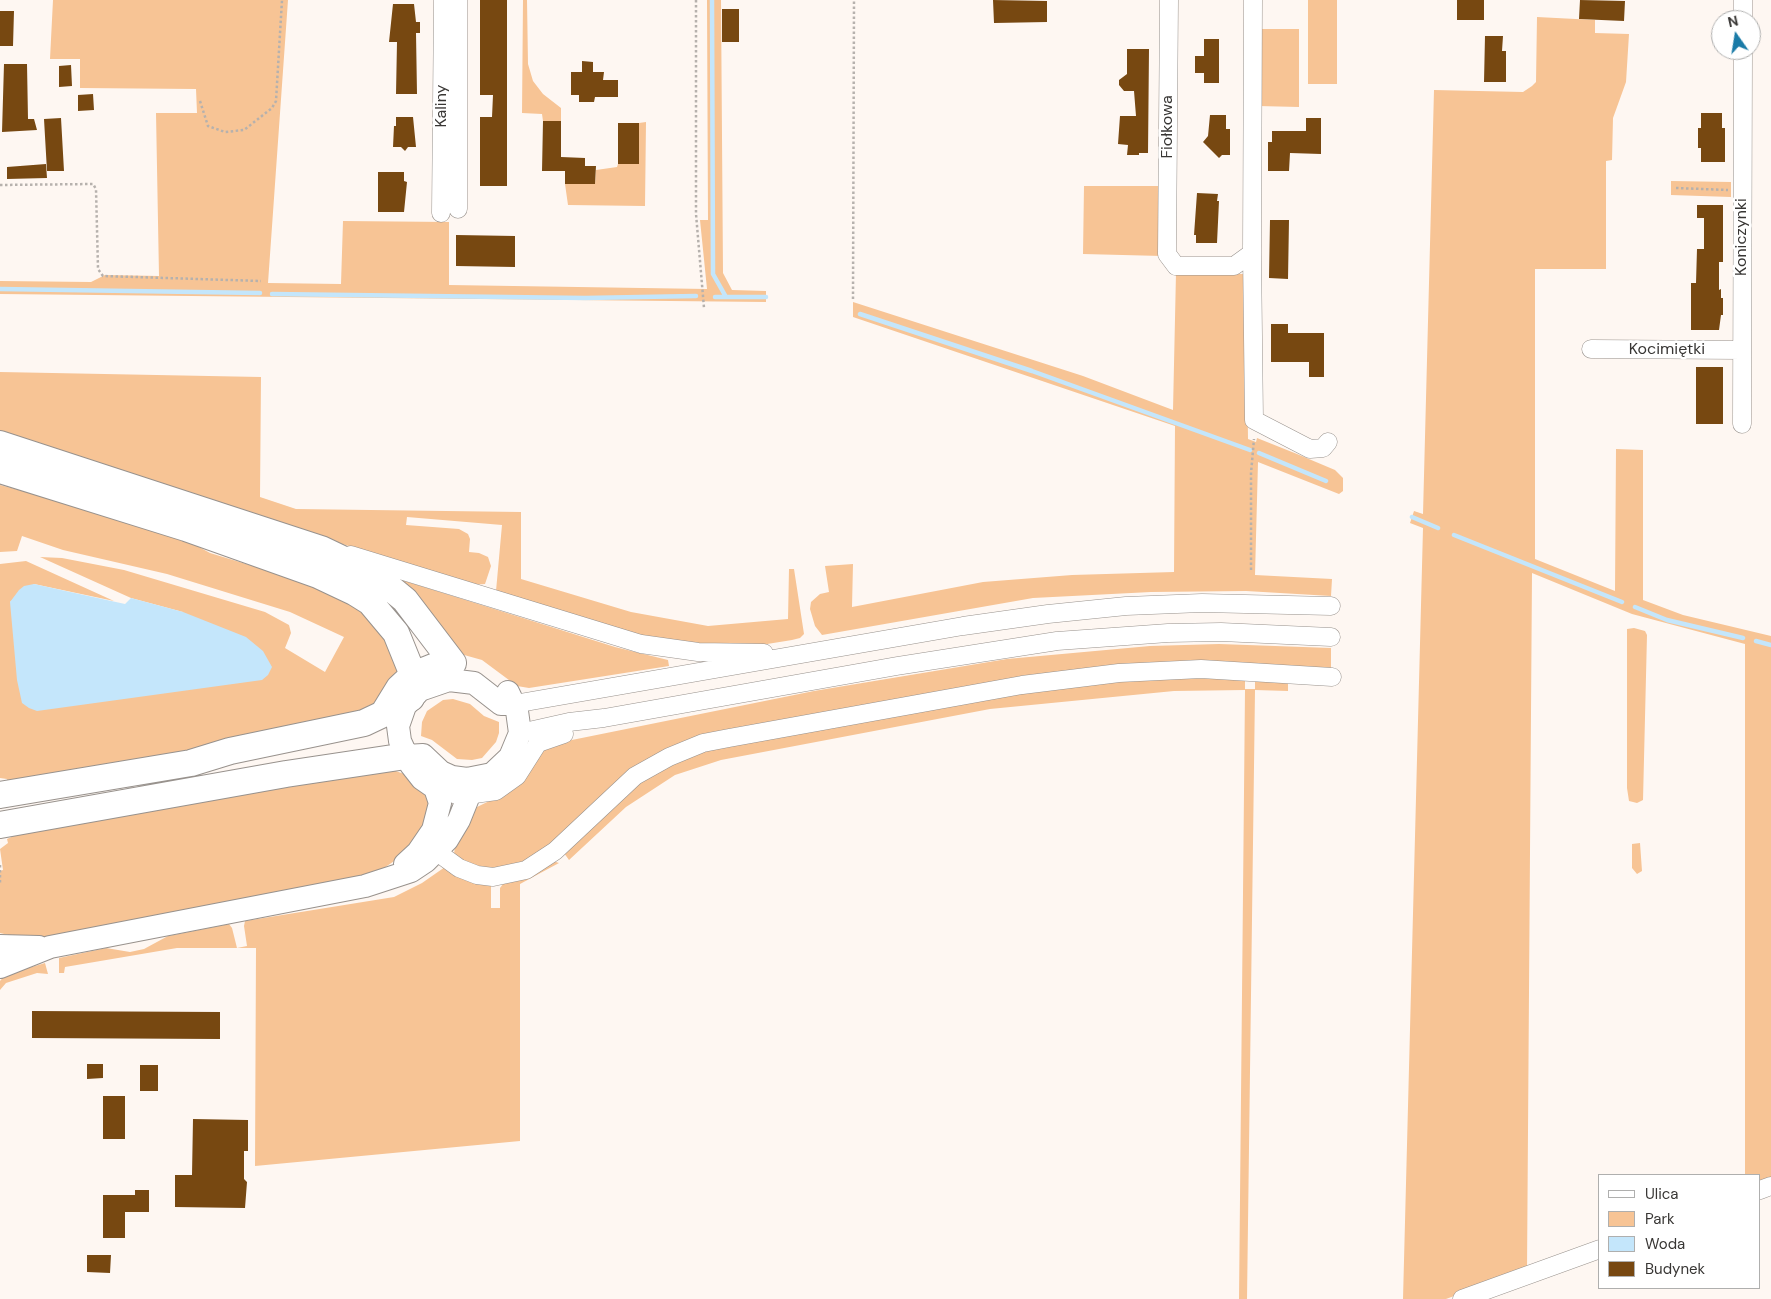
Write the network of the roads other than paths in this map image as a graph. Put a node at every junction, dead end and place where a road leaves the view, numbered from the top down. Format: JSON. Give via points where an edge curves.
{"nodes":[{"id":1,"x":443,"y":0,"type":"edge"},
{"id":2,"x":458,"y":0,"type":"edge"},
{"id":3,"x":1168,"y":0,"type":"edge"},
{"id":4,"x":1253,"y":0,"type":"edge"},
{"id":5,"x":1742,"y":60,"type":"edge"},
{"id":6,"x":1252,"y":253,"type":"junction"},
{"id":7,"x":1591,"y":349,"type":"dead end"},
{"id":8,"x":1742,"y":350,"type":"junction"},
{"id":9,"x":1742,"y":424,"type":"dead end"},
{"id":10,"x":1328,"y":442,"type":"dead end"},
{"id":11,"x":0,"y":444,"type":"edge"},
{"id":12,"x":0,"y":470,"type":"edge"},
{"id":13,"x":321,"y":549,"type":"junction"},
{"id":14,"x":1331,"y":606,"type":"dead end"},
{"id":15,"x":1331,"y":637,"type":"dead end"},
{"id":16,"x":814,"y":653,"type":"junction"},
{"id":17,"x":453,"y":663,"type":"junction"},
{"id":18,"x":1332,"y":677,"type":"dead end"},
{"id":19,"x":412,"y":686,"type":"junction"},
{"id":20,"x":514,"y":704,"type":"junction"},
{"id":21,"x":604,"y":718,"type":"junction"},
{"id":22,"x":398,"y":726,"type":"junction"},
{"id":23,"x":520,"y":733,"type":"junction"},
{"id":24,"x":406,"y":756,"type":"junction"},
{"id":25,"x":191,"y":763,"type":"junction"},
{"id":26,"x":472,"y":787,"type":"junction"},
{"id":27,"x":435,"y":788,"type":"junction"},
{"id":28,"x":0,"y":795,"type":"edge"},
{"id":29,"x":0,"y":825,"type":"edge"},
{"id":30,"x":437,"y":852,"type":"junction"},
{"id":31,"x":387,"y":878,"type":"junction"},
{"id":32,"x":0,"y":946,"type":"edge"},
{"id":33,"x":50,"y":947,"type":"junction"},
{"id":34,"x":0,"y":967,"type":"edge"},
{"id":35,"x":1598,"y":1250,"type":"edge"},
{"id":36,"x":1462,"y":1299,"type":"edge"}],
"edges":[{"from":1,"to":2,"type":"street","name":"Kaliny","via":[[450,211]]},
{"from":3,"to":6,"type":"street","name":"Fiołkowa","via":[[1167,254],[1176,266],[1234,266]]},
{"from":4,"to":6,"type":"street"},
{"from":5,"to":8,"type":"street","name":"Koniczynki"},
{"from":6,"to":10,"type":"street","via":[[1254,420],[1310,449],[1323,448]]},
{"from":7,"to":8,"type":"street","name":"Kocimiętki"},
{"from":8,"to":9,"type":"street","name":"Koniczynki"},
{"from":11,"to":13,"type":"highway"},
{"from":12,"to":19,"type":"highway","via":[[186,528],[337,583],[370,602],[396,633]]},
{"from":13,"to":16,"type":"street","via":[[380,562],[641,644],[698,652]]},
{"from":13,"to":17,"type":"highway","via":[[377,577],[397,592]]},
{"from":14,"to":16,"type":"street","via":[[1202,603],[1126,606],[1006,619]]},
{"from":15,"to":21,"type":"street","via":[[1204,633],[1058,641]]},
{"from":16,"to":20,"type":"street"},
{"from":17,"to":19,"type":"highway","via":[[438,665]]},
{"from":17,"to":20,"type":"main road","via":[[472,666],[493,677],[506,689]]},
{"from":18,"to":30,"type":"street","via":[[1250,680],[1160,670],[1074,677],[712,742],[669,757],[635,776],[555,851],[526,870],[493,877],[477,875],[459,868]]},
{"from":19,"to":20,"type":"main road","via":[[457,680],[474,683],[502,704]]},
{"from":19,"to":22,"type":"main road"},
{"from":19,"to":25,"type":"highway","via":[[399,688],[383,714],[373,721],[230,751]]},
{"from":20,"to":23,"type":"main road"},
{"from":21,"to":23,"type":"street"},
{"from":21,"to":26,"type":"street","via":[[577,731],[544,739],[517,776],[503,788],[486,794]]},
{"from":22,"to":24,"type":"main road"},
{"from":22,"to":25,"type":"highway","via":[[206,765]]},
{"from":23,"to":26,"type":"main road","via":[[515,749],[504,764]]},
{"from":24,"to":26,"type":"main road","via":[[423,755],[446,775],[461,779]]},
{"from":24,"to":27,"type":"main road","via":[[415,772]]},
{"from":24,"to":29,"type":"highway"},
{"from":25,"to":28,"type":"highway"},
{"from":26,"to":27,"type":"street","via":[[452,794]]},
{"from":26,"to":30,"type":"main road","via":[[451,835]]},
{"from":27,"to":31,"type":"main road","via":[[440,804],[433,830],[418,852]]},
{"from":30,"to":31,"type":"main road","via":[[418,867]]},
{"from":31,"to":33,"type":"main road","via":[[365,886]]},
{"from":32,"to":33,"type":"main road"},
{"from":33,"to":34,"type":"main road"},
{"from":35,"to":36,"type":"street"}]}
